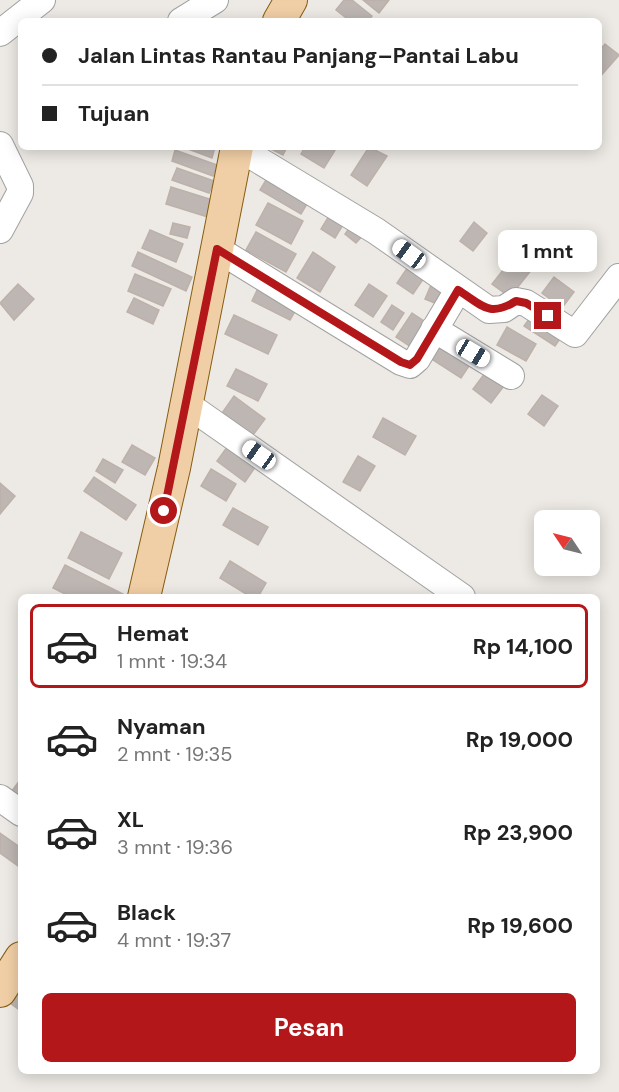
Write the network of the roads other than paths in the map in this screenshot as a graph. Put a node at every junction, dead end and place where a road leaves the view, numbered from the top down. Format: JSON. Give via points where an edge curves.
{"nodes":[{"id":1,"x":42,"y":0,"type":"edge"},
{"id":2,"x":215,"y":0,"type":"edge"},
{"id":3,"x":291,"y":0,"type":"edge"},
{"id":4,"x":19,"y":18,"type":"edge"},
{"id":5,"x":186,"y":18,"type":"edge"},
{"id":6,"x":281,"y":18,"type":"edge"},
{"id":7,"x":18,"y":19,"type":"edge"},
{"id":8,"x":0,"y":33,"type":"edge"},
{"id":9,"x":18,"y":137,"type":"edge"},
{"id":10,"x":0,"y":146,"type":"edge"},
{"id":11,"x":236,"y":150,"type":"edge"},
{"id":12,"x":242,"y":150,"type":"edge"},
{"id":13,"x":0,"y":230,"type":"edge"},
{"id":14,"x":217,"y":249,"type":"junction"},
{"id":15,"x":619,"y":278,"type":"edge"},
{"id":16,"x":458,"y":290,"type":"junction"},
{"id":17,"x":434,"y":330,"type":"junction"},
{"id":18,"x":511,"y":376,"type":"dead end"},
{"id":19,"x":185,"y":403,"type":"junction"},
{"id":20,"x":145,"y":594,"type":"edge"},
{"id":21,"x":458,"y":594,"type":"edge"},
{"id":22,"x":0,"y":798,"type":"edge"},
{"id":23,"x":18,"y":811,"type":"edge"},
{"id":24,"x":18,"y":963,"type":"edge"},
{"id":25,"x":0,"y":991,"type":"edge"}],
"edges":[{"from":1,"to":4,"type":"street"},
{"from":2,"to":5,"type":"street"},
{"from":3,"to":6,"type":"main road"},
{"from":7,"to":8,"type":"street"},
{"from":9,"to":10,"type":"street"},
{"from":10,"to":13,"type":"street","via":[[20,186]]},
{"from":11,"to":14,"type":"main road"},
{"from":12,"to":16,"type":"street","via":[[376,231]]},
{"from":14,"to":17,"type":"street","via":[[401,362],[410,365],[417,359]]},
{"from":14,"to":19,"type":"main road"},
{"from":15,"to":16,"type":"street","via":[[575,334],[526,303],[516,301],[504,309],[489,310]]},
{"from":16,"to":17,"type":"street"},
{"from":17,"to":18,"type":"street"},
{"from":19,"to":20,"type":"main road"},
{"from":19,"to":21,"type":"street"},
{"from":22,"to":23,"type":"street"},
{"from":24,"to":25,"type":"main road"}]}
